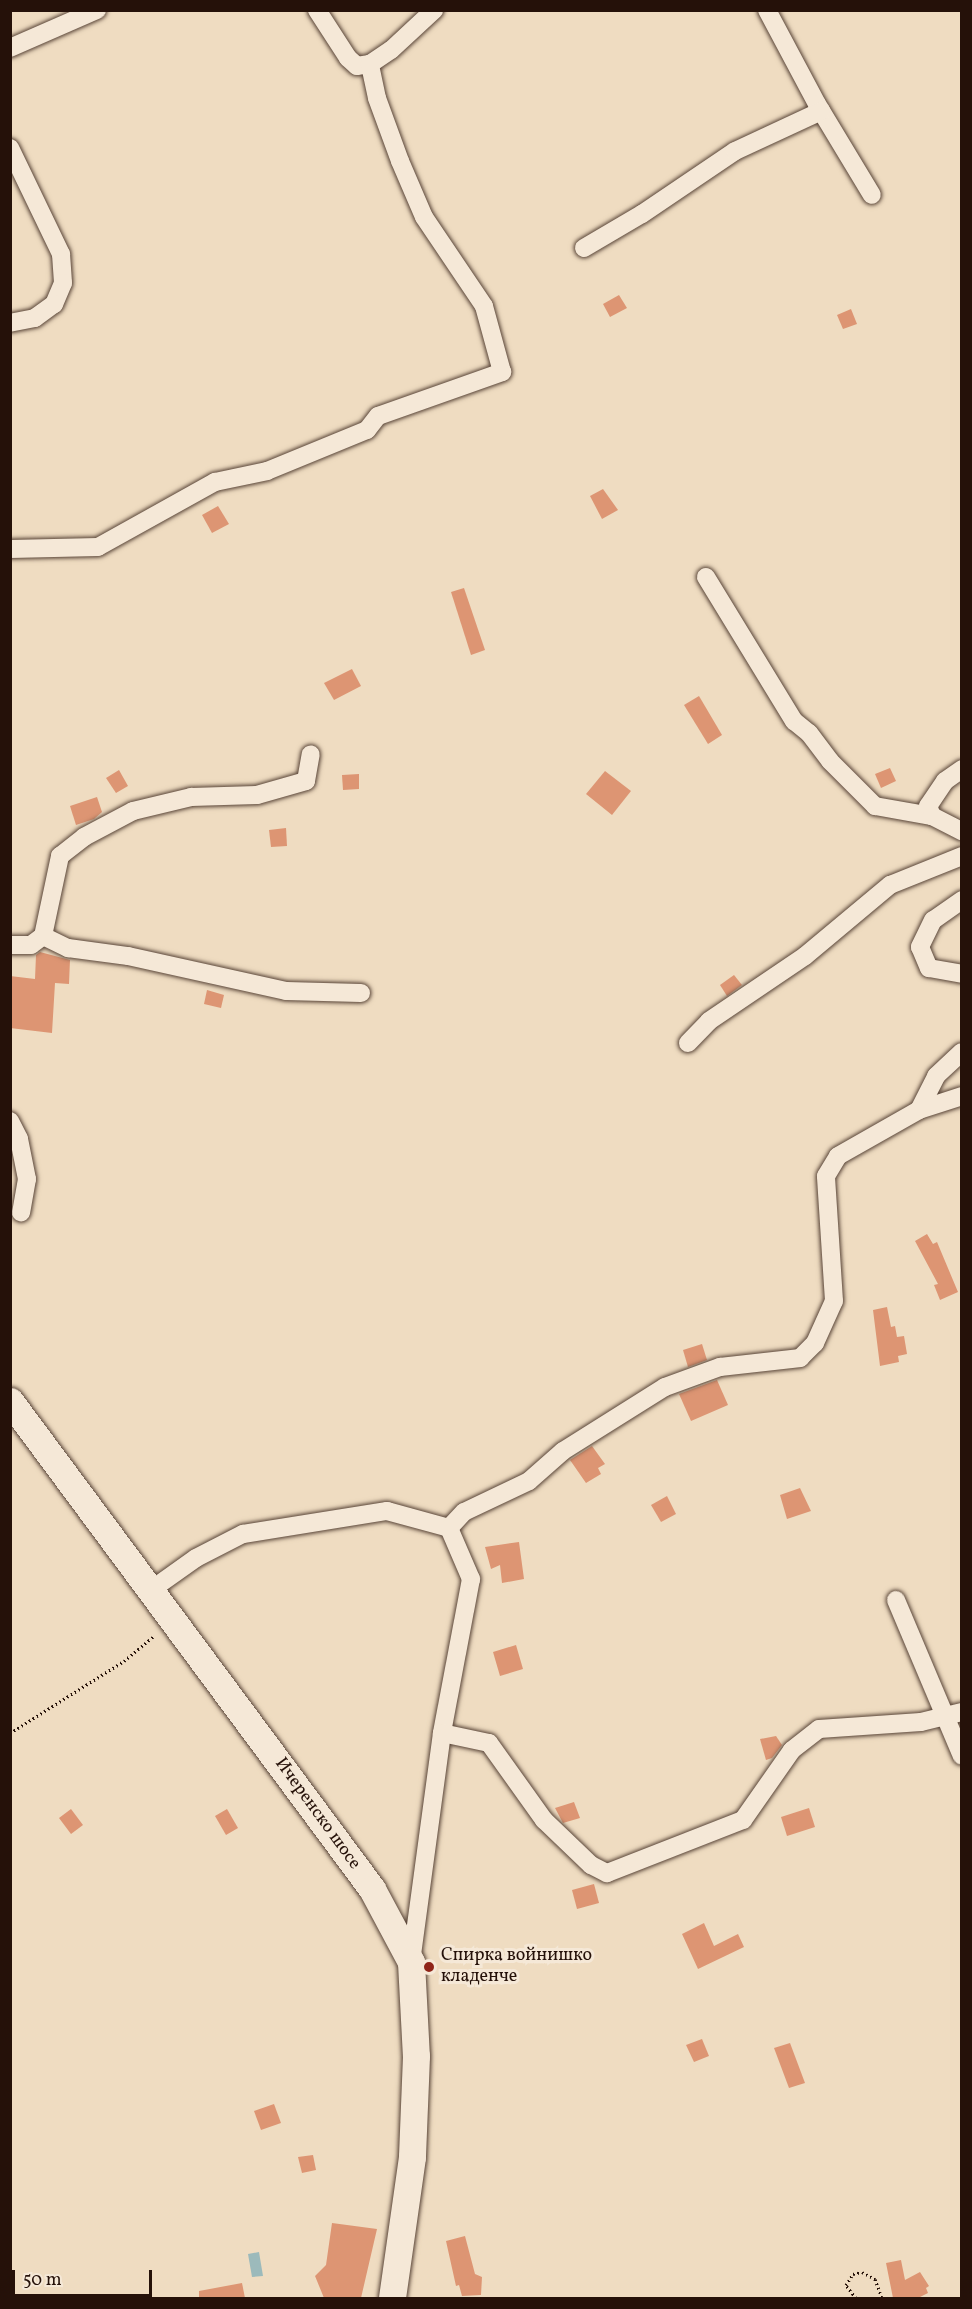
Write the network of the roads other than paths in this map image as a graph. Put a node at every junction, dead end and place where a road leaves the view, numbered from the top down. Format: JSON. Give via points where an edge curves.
{"nodes":[{"id":1,"x":97,"y":10,"type":"edge"},
{"id":2,"x":317,"y":10,"type":"edge"},
{"id":3,"x":434,"y":10,"type":"edge"},
{"id":4,"x":767,"y":10,"type":"edge"},
{"id":5,"x":10,"y":48,"type":"edge"},
{"id":6,"x":370,"y":64,"type":"junction"},
{"id":7,"x":821,"y":111,"type":"junction"},
{"id":8,"x":10,"y":148,"type":"edge"},
{"id":9,"x":872,"y":195,"type":"dead end"},
{"id":10,"x":584,"y":248,"type":"dead end"},
{"id":11,"x":10,"y":323,"type":"edge"},
{"id":12,"x":10,"y":549,"type":"edge"},
{"id":13,"x":706,"y":577,"type":"dead end"},
{"id":14,"x":311,"y":754,"type":"dead end"},
{"id":15,"x":962,"y":769,"type":"edge"},
{"id":16,"x":932,"y":816,"type":"junction"},
{"id":17,"x":962,"y":831,"type":"edge"},
{"id":18,"x":962,"y":856,"type":"edge"},
{"id":19,"x":962,"y":900,"type":"edge"},
{"id":20,"x":43,"y":936,"type":"junction"},
{"id":21,"x":10,"y":945,"type":"edge"},
{"id":22,"x":962,"y":974,"type":"edge"},
{"id":23,"x":362,"y":993,"type":"dead end"},
{"id":24,"x":688,"y":1043,"type":"dead end"},
{"id":25,"x":962,"y":1052,"type":"edge"},
{"id":26,"x":962,"y":1096,"type":"edge"},
{"id":27,"x":919,"y":1110,"type":"junction"},
{"id":28,"x":10,"y":1121,"type":"edge"},
{"id":29,"x":21,"y":1212,"type":"dead end"},
{"id":30,"x":10,"y":1401,"type":"edge"},
{"id":31,"x":449,"y":1528,"type":"junction"},
{"id":32,"x":151,"y":1590,"type":"junction"},
{"id":33,"x":896,"y":1600,"type":"dead end"},
{"id":34,"x":953,"y":1714,"type":"edge"},
{"id":35,"x":442,"y":1733,"type":"junction"},
{"id":36,"x":962,"y":1756,"type":"edge"},
{"id":37,"x":411,"y":1962,"type":"junction"},
{"id":38,"x":392,"y":2298,"type":"edge"}],
"edges":[{"from":1,"to":5,"type":"street"},
{"from":2,"to":6,"type":"street","via":[[348,58],[357,66]]},
{"from":3,"to":6,"type":"street","via":[[421,25]]},
{"from":4,"to":7,"type":"street"},
{"from":6,"to":12,"type":"street","via":[[377,98],[400,161],[424,217],[484,306],[502,372],[378,416],[367,430],[267,471],[214,482],[98,547]]},
{"from":7,"to":9,"type":"street"},
{"from":7,"to":10,"type":"street","via":[[735,151]]},
{"from":8,"to":11,"type":"street","via":[[61,254],[63,283],[54,304],[34,318]]},
{"from":13,"to":16,"type":"street","via":[[794,721],[810,733],[830,761],[875,806]]},
{"from":14,"to":20,"type":"street","via":[[306,781],[257,795],[191,797],[144,808],[84,837],[60,856]]},
{"from":15,"to":16,"type":"street","via":[[945,781],[928,806]]},
{"from":16,"to":17,"type":"street"},
{"from":18,"to":24,"type":"street","via":[[890,885],[805,956],[710,1021]]},
{"from":19,"to":22,"type":"street","via":[[933,920],[920,947],[928,968]]},
{"from":20,"to":21,"type":"street","via":[[31,945]]},
{"from":20,"to":23,"type":"street","via":[[68,948],[128,956],[286,991]]},
{"from":25,"to":27,"type":"street","via":[[936,1076]]},
{"from":26,"to":27,"type":"street"},
{"from":27,"to":31,"type":"street","via":[[838,1156],[826,1176],[834,1301],[815,1343],[800,1358],[720,1367],[665,1387],[563,1451],[529,1481],[464,1512]]},
{"from":28,"to":29,"type":"street","via":[[19,1139],[27,1179]]},
{"from":30,"to":32,"type":"street","name":"Ичеренско шосе"},
{"from":31,"to":32,"type":"street","via":[[387,1510],[243,1534],[196,1558]]},
{"from":31,"to":35,"type":"street","via":[[471,1579]]},
{"from":32,"to":37,"type":"street","name":"Ичеренско шосе","via":[[372,1889]]},
{"from":33,"to":34,"type":"street"},
{"from":34,"to":35,"type":"street","via":[[921,1722],[819,1729],[792,1750],[743,1820],[607,1873],[591,1865],[544,1820],[489,1743]]},
{"from":34,"to":36,"type":"street"},
{"from":35,"to":37,"type":"street"},
{"from":37,"to":38,"type":"street","name":"Ичеренско шосе","via":[[417,2056],[412,2157]]}]}
